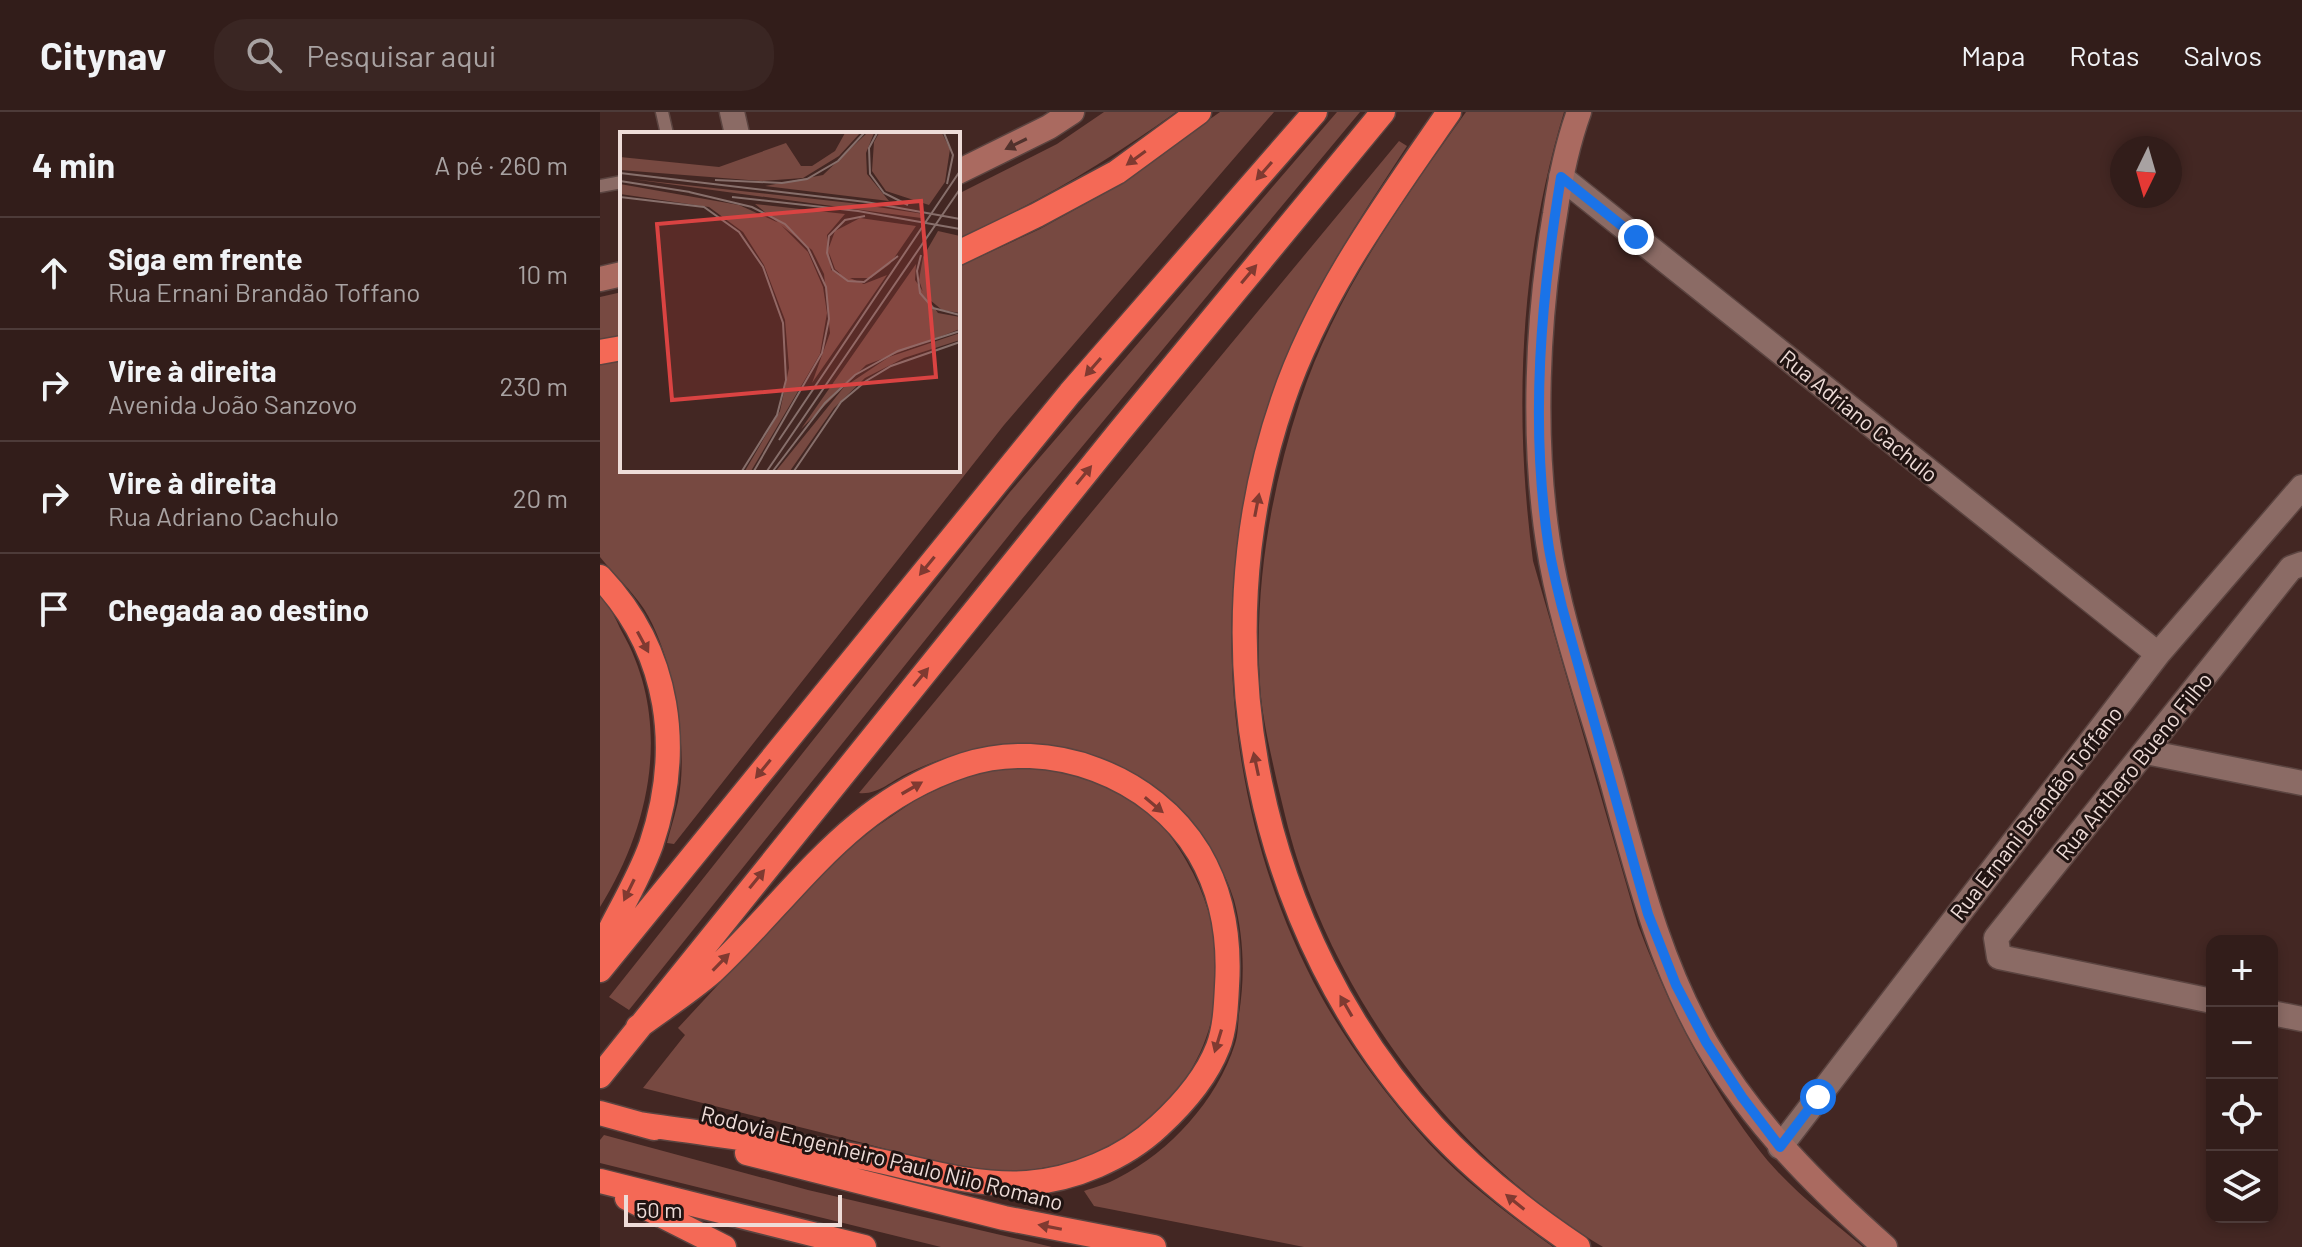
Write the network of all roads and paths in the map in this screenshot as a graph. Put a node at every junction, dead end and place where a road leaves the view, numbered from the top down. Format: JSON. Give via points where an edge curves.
{"nodes":[{"id":1,"x":662,"y":112,"type":"edge"},
{"id":2,"x":732,"y":112,"type":"edge"},
{"id":3,"x":1072,"y":112,"type":"edge"},
{"id":4,"x":1199,"y":112,"type":"edge"},
{"id":5,"x":1315,"y":112,"type":"edge"},
{"id":6,"x":1383,"y":112,"type":"edge"},
{"id":7,"x":1449,"y":112,"type":"edge"},
{"id":8,"x":1579,"y":112,"type":"edge"},
{"id":9,"x":667,"y":132,"type":"edge"},
{"id":10,"x":737,"y":132,"type":"edge"},
{"id":11,"x":960,"y":171,"type":"edge"},
{"id":12,"x":1561,"y":177,"type":"junction"},
{"id":13,"x":620,"y":182,"type":"edge"},
{"id":14,"x":600,"y":186,"type":"edge"},
{"id":15,"x":960,"y":252,"type":"edge"},
{"id":16,"x":620,"y":274,"type":"edge"},
{"id":17,"x":600,"y":279,"type":"edge"},
{"id":18,"x":620,"y":348,"type":"edge"},
{"id":19,"x":600,"y":352,"type":"edge"},
{"id":20,"x":2300,"y":492,"type":"edge"},
{"id":21,"x":2302,"y":564,"type":"edge"},
{"id":22,"x":600,"y":577,"type":"edge"},
{"id":23,"x":2158,"y":654,"type":"junction"},
{"id":24,"x":2146,"y":752,"type":"junction"},
{"id":25,"x":2302,"y":783,"type":"edge"},
{"id":26,"x":600,"y":950,"type":"edge"},
{"id":27,"x":600,"y":970,"type":"edge"},
{"id":28,"x":2206,"y":1000,"type":"edge"},
{"id":29,"x":2278,"y":1014,"type":"edge"},
{"id":30,"x":2302,"y":1019,"type":"edge"},
{"id":31,"x":638,"y":1027,"type":"junction"},
{"id":32,"x":600,"y":1076,"type":"edge"},
{"id":33,"x":600,"y":1113,"type":"edge"},
{"id":34,"x":640,"y":1124,"type":"junction"},
{"id":35,"x":1780,"y":1147,"type":"junction"},
{"id":36,"x":600,"y":1183,"type":"edge"},
{"id":37,"x":724,"y":1247,"type":"edge"},
{"id":38,"x":864,"y":1247,"type":"edge"},
{"id":39,"x":1154,"y":1247,"type":"edge"},
{"id":40,"x":1578,"y":1247,"type":"edge"},
{"id":41,"x":1885,"y":1247,"type":"edge"}],
"edges":[{"from":1,"to":9,"type":"lane"},
{"from":2,"to":10,"type":"street"},
{"from":3,"to":11,"type":"main road","one_way":true},
{"from":4,"to":15,"type":"highway","one_way":true,"via":[[1117,172]]},
{"from":5,"to":27,"type":"highway","one_way":true,"via":[[1060,404]]},
{"from":31,"to":6,"type":"highway","one_way":true},
{"from":40,"to":7,"type":"highway","one_way":true,"via":[[1482,1175],[1432,1126],[1384,1066],[1309,938],[1266,814],[1252,747],[1245,677],[1250,540],[1283,399],[1352,254]]},
{"from":8,"to":12,"type":"main road"},
{"from":12,"to":23,"type":"street","name":"Rua Adriano Cachulo"},
{"from":12,"to":35,"type":"main road","via":[[1547,262],[1540,387],[1548,542],[1562,607],[1648,914],[1676,985],[1706,1042]]},
{"from":13,"to":14,"type":"lane"},
{"from":16,"to":17,"type":"main road"},
{"from":18,"to":19,"type":"highway"},
{"from":20,"to":23,"type":"street","name":"Rua Ernani Brandão Toffano"},
{"from":21,"to":24,"type":"street","name":"Rua Anthero Bueno Filho","via":[[2291,568]]},
{"from":22,"to":26,"type":"highway","one_way":true,"via":[[626,610],[652,658],[665,704],[668,753],[665,798],[649,849]]},
{"from":23,"to":35,"type":"street","name":"Rua Ernani Brandão Toffano"},
{"from":24,"to":25,"type":"street"},
{"from":24,"to":28,"type":"street","name":"Rua Anthero Bueno Filho","via":[[1996,938],[1999,957]]},
{"from":29,"to":30,"type":"street"},
{"from":31,"to":32,"type":"highway"},
{"from":31,"to":34,"type":"highway","one_way":true,"via":[[710,973],[839,838],[879,808],[920,782],[1005,757],[1040,756],[1078,764],[1111,775],[1149,799],[1198,852],[1227,928],[1226,1006],[1219,1045],[1203,1076],[1141,1143],[1068,1176],[1028,1183],[978,1181],[846,1154]]},
{"from":33,"to":34,"type":"highway","name":"Rodovia Engenheiro Paulo Nilo Romano"},
{"from":39,"to":34,"type":"highway","name":"Rodovia Engenheiro Paulo Nilo Romano","one_way":true,"via":[[1004,1218]]},
{"from":35,"to":41,"type":"main road"},
{"from":36,"to":37,"type":"highway"},
{"from":36,"to":38,"type":"highway"}]}
